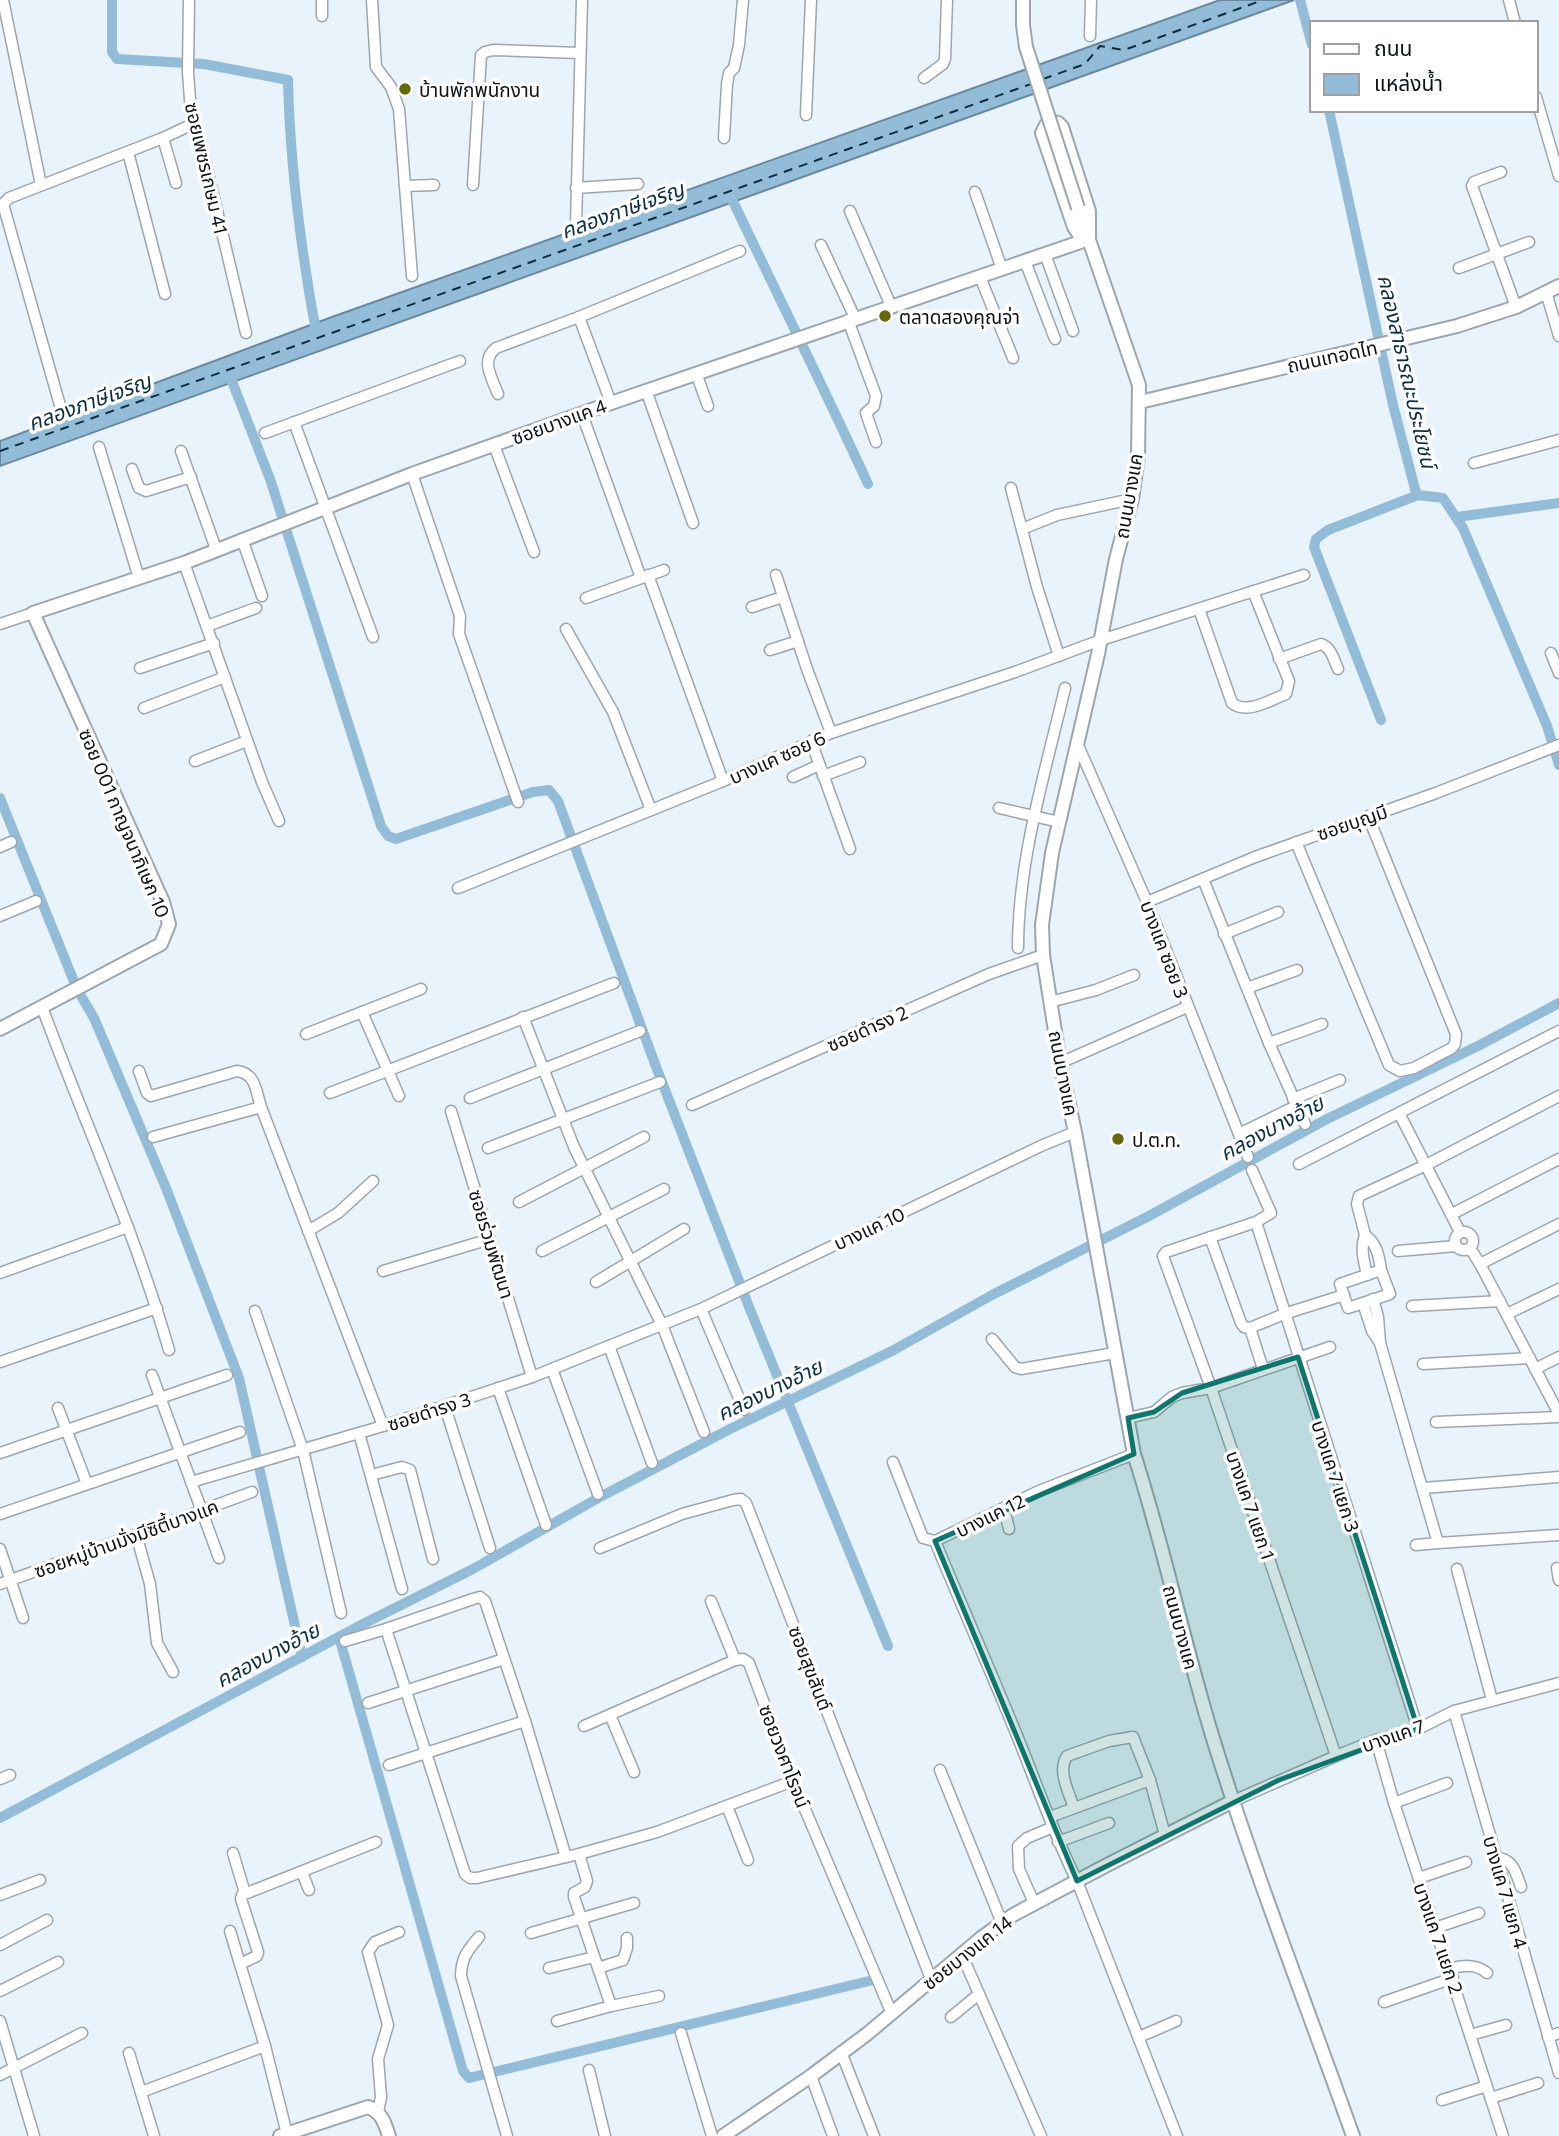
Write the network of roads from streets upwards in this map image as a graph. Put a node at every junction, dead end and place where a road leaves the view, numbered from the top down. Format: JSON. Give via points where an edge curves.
{"nodes":[{"id":1,"x":3,"y":0,"type":"edge"},
{"id":2,"x":189,"y":0,"type":"edge"},
{"id":3,"x":322,"y":0,"type":"edge"},
{"id":4,"x":372,"y":0,"type":"edge"},
{"id":5,"x":582,"y":0,"type":"edge"},
{"id":6,"x":743,"y":0,"type":"edge"},
{"id":7,"x":811,"y":0,"type":"edge"},
{"id":8,"x":947,"y":0,"type":"edge"},
{"id":9,"x":1023,"y":0,"type":"edge"},
{"id":10,"x":1091,"y":0,"type":"edge"},
{"id":11,"x":1509,"y":0,"type":"edge"},
{"id":12,"x":322,"y":16,"type":"dead end"},
{"id":13,"x":1514,"y":21,"type":"edge"},
{"id":14,"x":1090,"y":36,"type":"dead end"},
{"id":15,"x":580,"y":53,"type":"junction"},
{"id":16,"x":924,"y":78,"type":"dead end"},
{"id":17,"x":1538,"y":104,"type":"edge"},
{"id":18,"x":806,"y":115,"type":"dead end"},
{"id":19,"x":195,"y":123,"type":"junction"},
{"id":20,"x":163,"y":138,"type":"junction"},
{"id":21,"x":724,"y":138,"type":"dead end"},
{"id":22,"x":128,"y":152,"type":"junction"},
{"id":23,"x":1501,"y":172,"type":"dead end"},
{"id":24,"x":1559,"y":176,"type":"edge"},
{"id":25,"x":177,"y":183,"type":"dead end"},
{"id":26,"x":638,"y":184,"type":"dead end"},
{"id":27,"x":41,"y":185,"type":"junction"},
{"id":28,"x":434,"y":185,"type":"dead end"},
{"id":29,"x":473,"y":185,"type":"dead end"},
{"id":30,"x":405,"y":186,"type":"junction"},
{"id":31,"x":576,"y":188,"type":"junction"},
{"id":32,"x":975,"y":192,"type":"dead end"},
{"id":33,"x":850,"y":211,"type":"dead end"},
{"id":34,"x":576,"y":225,"type":"dead end"},
{"id":35,"x":1089,"y":239,"type":"junction"},
{"id":36,"x":1529,"y":242,"type":"dead end"},
{"id":37,"x":821,"y":245,"type":"dead end"},
{"id":38,"x":740,"y":251,"type":"dead end"},
{"id":39,"x":1045,"y":254,"type":"junction"},
{"id":40,"x":1496,"y":254,"type":"junction"},
{"id":41,"x":1025,"y":261,"type":"junction"},
{"id":42,"x":1459,"y":268,"type":"dead end"},
{"id":43,"x":1002,"y":269,"type":"junction"},
{"id":44,"x":412,"y":276,"type":"dead end"},
{"id":45,"x":980,"y":277,"type":"junction"},
{"id":46,"x":1559,"y":286,"type":"edge"},
{"id":47,"x":1546,"y":292,"type":"junction"},
{"id":48,"x":165,"y":294,"type":"dead end"},
{"id":49,"x":891,"y":306,"type":"junction"},
{"id":50,"x":1516,"y":307,"type":"junction"},
{"id":51,"x":579,"y":317,"type":"junction"},
{"id":52,"x":851,"y":319,"type":"junction"},
{"id":53,"x":1073,"y":331,"type":"dead end"},
{"id":54,"x":246,"y":333,"type":"dead end"},
{"id":55,"x":1559,"y":335,"type":"edge"},
{"id":56,"x":1055,"y":339,"type":"dead end"},
{"id":57,"x":1013,"y":358,"type":"dead end"},
{"id":58,"x":460,"y":361,"type":"dead end"},
{"id":59,"x":696,"y":373,"type":"junction"},
{"id":60,"x":646,"y":390,"type":"junction"},
{"id":61,"x":498,"y":394,"type":"dead end"},
{"id":62,"x":611,"y":402,"type":"junction"},
{"id":63,"x":1140,"y":402,"type":"junction"},
{"id":64,"x":708,"y":406,"type":"dead end"},
{"id":65,"x":582,"y":414,"type":"junction"},
{"id":66,"x":63,"y":416,"type":"dead end"},
{"id":67,"x":294,"y":422,"type":"junction"},
{"id":68,"x":265,"y":433,"type":"dead end"},
{"id":69,"x":1559,"y":440,"type":"edge"},
{"id":70,"x":876,"y":442,"type":"dead end"},
{"id":71,"x":494,"y":445,"type":"junction"},
{"id":72,"x":99,"y":447,"type":"dead end"},
{"id":73,"x":181,"y":451,"type":"dead end"},
{"id":74,"x":1474,"y":463,"type":"dead end"},
{"id":75,"x":132,"y":469,"type":"dead end"},
{"id":76,"x":412,"y":474,"type":"junction"},
{"id":77,"x":191,"y":477,"type":"junction"},
{"id":78,"x":1011,"y":488,"type":"dead end"},
{"id":79,"x":1132,"y":499,"type":"junction"},
{"id":80,"x":326,"y":507,"type":"junction"},
{"id":81,"x":693,"y":523,"type":"dead end"},
{"id":82,"x":1022,"y":529,"type":"junction"},
{"id":83,"x":242,"y":539,"type":"junction"},
{"id":84,"x":216,"y":549,"type":"junction"},
{"id":85,"x":534,"y":552,"type":"dead end"},
{"id":86,"x":184,"y":563,"type":"junction"},
{"id":87,"x":664,"y":570,"type":"dead end"},
{"id":88,"x":776,"y":575,"type":"dead end"},
{"id":89,"x":1304,"y":575,"type":"dead end"},
{"id":90,"x":644,"y":577,"type":"junction"},
{"id":91,"x":139,"y":578,"type":"junction"},
{"id":92,"x":1253,"y":591,"type":"junction"},
{"id":93,"x":262,"y":596,"type":"dead end"},
{"id":94,"x":783,"y":597,"type":"junction"},
{"id":95,"x":586,"y":598,"type":"dead end"},
{"id":96,"x":752,"y":607,"type":"dead end"},
{"id":97,"x":256,"y":608,"type":"dead end"},
{"id":98,"x":1199,"y":609,"type":"junction"},
{"id":99,"x":33,"y":613,"type":"junction"},
{"id":100,"x":0,"y":624,"type":"edge"},
{"id":101,"x":207,"y":626,"type":"junction"},
{"id":102,"x":566,"y":629,"type":"dead end"},
{"id":103,"x":373,"y":637,"type":"dead end"},
{"id":104,"x":1101,"y":640,"type":"junction"},
{"id":105,"x":798,"y":641,"type":"junction"},
{"id":106,"x":214,"y":643,"type":"junction"},
{"id":107,"x":770,"y":650,"type":"dead end"},
{"id":108,"x":1550,"y":653,"type":"dead end"},
{"id":109,"x":1059,"y":656,"type":"junction"},
{"id":110,"x":1279,"y":659,"type":"junction"},
{"id":111,"x":140,"y":668,"type":"dead end"},
{"id":112,"x":1338,"y":669,"type":"dead end"},
{"id":113,"x":1559,"y":673,"type":"edge"},
{"id":114,"x":225,"y":677,"type":"junction"},
{"id":115,"x":1065,"y":688,"type":"dead end"},
{"id":116,"x":144,"y":708,"type":"dead end"},
{"id":117,"x":831,"y":733,"type":"junction"},
{"id":118,"x":247,"y":741,"type":"junction"},
{"id":119,"x":811,"y":741,"type":"junction"},
{"id":120,"x":1077,"y":742,"type":"junction"},
{"id":121,"x":1559,"y":745,"type":"edge"},
{"id":122,"x":195,"y":761,"type":"dead end"},
{"id":123,"x":860,"y":762,"type":"dead end"},
{"id":124,"x":819,"y":765,"type":"junction"},
{"id":125,"x":823,"y":776,"type":"junction"},
{"id":126,"x":793,"y":777,"type":"dead end"},
{"id":127,"x":723,"y":781,"type":"junction"},
{"id":128,"x":518,"y":802,"type":"dead end"},
{"id":129,"x":999,"y":808,"type":"dead end"},
{"id":130,"x":651,"y":810,"type":"junction"},
{"id":131,"x":1368,"y":816,"type":"junction"},
{"id":132,"x":1035,"y":817,"type":"junction"},
{"id":133,"x":279,"y":821,"type":"dead end"},
{"id":134,"x":1059,"y":822,"type":"junction"},
{"id":135,"x":11,"y":842,"type":"dead end"},
{"id":136,"x":1296,"y":842,"type":"junction"},
{"id":137,"x":0,"y":847,"type":"edge"},
{"id":138,"x":850,"y":849,"type":"dead end"},
{"id":139,"x":1203,"y":879,"type":"junction"},
{"id":140,"x":458,"y":887,"type":"dead end"},
{"id":141,"x":36,"y":901,"type":"dead end"},
{"id":142,"x":1147,"y":902,"type":"junction"},
{"id":143,"x":1278,"y":912,"type":"dead end"},
{"id":144,"x":0,"y":916,"type":"edge"},
{"id":145,"x":1224,"y":934,"type":"junction"},
{"id":146,"x":1018,"y":948,"type":"dead end"},
{"id":147,"x":1043,"y":956,"type":"junction"},
{"id":148,"x":1297,"y":970,"type":"dead end"},
{"id":149,"x":1134,"y":975,"type":"dead end"},
{"id":150,"x":614,"y":983,"type":"dead end"},
{"id":151,"x":1247,"y":988,"type":"junction"},
{"id":152,"x":422,"y":989,"type":"dead end"},
{"id":153,"x":1050,"y":1002,"type":"junction"},
{"id":154,"x":42,"y":1007,"type":"junction"},
{"id":155,"x":1187,"y":1007,"type":"junction"},
{"id":156,"x":362,"y":1012,"type":"junction"},
{"id":157,"x":523,"y":1017,"type":"junction"},
{"id":158,"x":1322,"y":1024,"type":"dead end"},
{"id":159,"x":0,"y":1028,"type":"edge"},
{"id":160,"x":640,"y":1031,"type":"dead end"},
{"id":161,"x":1559,"y":1031,"type":"edge"},
{"id":162,"x":306,"y":1034,"type":"dead end"},
{"id":163,"x":1269,"y":1043,"type":"junction"},
{"id":164,"x":1060,"y":1063,"type":"junction"},
{"id":165,"x":543,"y":1069,"type":"junction"},
{"id":166,"x":388,"y":1070,"type":"junction"},
{"id":167,"x":139,"y":1071,"type":"dead end"},
{"id":168,"x":1340,"y":1080,"type":"dead end"},
{"id":169,"x":660,"y":1082,"type":"dead end"},
{"id":170,"x":330,"y":1093,"type":"dead end"},
{"id":171,"x":399,"y":1096,"type":"dead end"},
{"id":172,"x":1559,"y":1096,"type":"edge"},
{"id":173,"x":470,"y":1098,"type":"dead end"},
{"id":174,"x":1295,"y":1103,"type":"junction"},
{"id":175,"x":692,"y":1105,"type":"dead end"},
{"id":176,"x":261,"y":1107,"type":"junction"},
{"id":177,"x":451,"y":1111,"type":"dead end"},
{"id":178,"x":1399,"y":1113,"type":"junction"},
{"id":179,"x":563,"y":1120,"type":"junction"},
{"id":180,"x":1305,"y":1124,"type":"dead end"},
{"id":181,"x":1075,"y":1132,"type":"junction"},
{"id":182,"x":1239,"y":1134,"type":"junction"},
{"id":183,"x":153,"y":1137,"type":"dead end"},
{"id":184,"x":644,"y":1137,"type":"dead end"},
{"id":185,"x":488,"y":1148,"type":"dead end"},
{"id":186,"x":1248,"y":1157,"type":"dead end"},
{"id":187,"x":1559,"y":1159,"type":"edge"},
{"id":188,"x":1299,"y":1164,"type":"dead end"},
{"id":189,"x":1426,"y":1165,"type":"junction"},
{"id":190,"x":585,"y":1170,"type":"junction"},
{"id":191,"x":1252,"y":1170,"type":"dead end"},
{"id":192,"x":373,"y":1181,"type":"dead end"},
{"id":193,"x":664,"y":1189,"type":"dead end"},
{"id":194,"x":520,"y":1202,"type":"dead end"},
{"id":195,"x":1452,"y":1214,"type":"junction"},
{"id":196,"x":608,"y":1216,"type":"junction"},
{"id":197,"x":1256,"y":1223,"type":"junction"},
{"id":198,"x":1559,"y":1224,"type":"edge"},
{"id":199,"x":128,"y":1227,"type":"junction"},
{"id":200,"x":684,"y":1229,"type":"dead end"},
{"id":201,"x":308,"y":1231,"type":"junction"},
{"id":202,"x":1461,"y":1232,"type":"junction"},
{"id":203,"x":1365,"y":1235,"type":"junction"},
{"id":204,"x":1210,"y":1237,"type":"junction"},
{"id":205,"x":490,"y":1239,"type":"junction"},
{"id":206,"x":1456,"y":1246,"type":"junction"},
{"id":207,"x":1470,"y":1248,"type":"junction"},
{"id":208,"x":542,"y":1251,"type":"dead end"},
{"id":209,"x":1398,"y":1251,"type":"dead end"},
{"id":210,"x":631,"y":1262,"type":"junction"},
{"id":211,"x":1480,"y":1264,"type":"junction"},
{"id":212,"x":1381,"y":1270,"type":"junction"},
{"id":213,"x":383,"y":1271,"type":"dead end"},
{"id":214,"x":0,"y":1273,"type":"edge"},
{"id":215,"x":1367,"y":1275,"type":"junction"},
{"id":216,"x":596,"y":1282,"type":"dead end"},
{"id":217,"x":1559,"y":1289,"type":"edge"},
{"id":218,"x":1344,"y":1295,"type":"junction"},
{"id":219,"x":1368,"y":1301,"type":"junction"},
{"id":220,"x":1500,"y":1301,"type":"junction"},
{"id":221,"x":1412,"y":1306,"type":"dead end"},
{"id":222,"x":156,"y":1308,"type":"junction"},
{"id":223,"x":701,"y":1309,"type":"junction"},
{"id":224,"x":255,"y":1311,"type":"dead end"},
{"id":225,"x":1284,"y":1314,"type":"junction"},
{"id":226,"x":1507,"y":1314,"type":"junction"},
{"id":227,"x":662,"y":1325,"type":"junction"},
{"id":228,"x":1250,"y":1328,"type":"junction"},
{"id":229,"x":992,"y":1339,"type":"dead end"},
{"id":230,"x":609,"y":1346,"type":"junction"},
{"id":231,"x":1330,"y":1347,"type":"dead end"},
{"id":232,"x":169,"y":1350,"type":"dead end"},
{"id":233,"x":1115,"y":1353,"type":"junction"},
{"id":234,"x":1298,"y":1357,"type":"junction"},
{"id":235,"x":1559,"y":1357,"type":"edge"},
{"id":236,"x":1530,"y":1359,"type":"junction"},
{"id":237,"x":0,"y":1362,"type":"edge"},
{"id":238,"x":1423,"y":1364,"type":"dead end"},
{"id":239,"x":552,"y":1369,"type":"junction"},
{"id":240,"x":1263,"y":1369,"type":"junction"},
{"id":241,"x":1535,"y":1369,"type":"junction"},
{"id":242,"x":227,"y":1375,"type":"dead end"},
{"id":243,"x":152,"y":1376,"type":"dead end"},
{"id":244,"x":532,"y":1377,"type":"junction"},
{"id":245,"x":498,"y":1388,"type":"junction"},
{"id":246,"x":1212,"y":1388,"type":"junction"},
{"id":247,"x":161,"y":1398,"type":"junction"},
{"id":248,"x":444,"y":1407,"type":"junction"},
{"id":249,"x":58,"y":1408,"type":"dead end"},
{"id":250,"x":744,"y":1410,"type":"dead end"},
{"id":251,"x":1559,"y":1415,"type":"edge"},
{"id":252,"x":1128,"y":1418,"type":"junction"},
{"id":253,"x":1436,"y":1422,"type":"dead end"},
{"id":254,"x":383,"y":1426,"type":"junction"},
{"id":255,"x":67,"y":1430,"type":"junction"},
{"id":256,"x":240,"y":1432,"type":"dead end"},
{"id":257,"x":704,"y":1432,"type":"dead end"},
{"id":258,"x":359,"y":1433,"type":"junction"},
{"id":259,"x":303,"y":1450,"type":"junction"},
{"id":260,"x":179,"y":1452,"type":"junction"},
{"id":261,"x":0,"y":1453,"type":"edge"},
{"id":262,"x":1134,"y":1454,"type":"junction"},
{"id":263,"x":893,"y":1462,"type":"dead end"},
{"id":264,"x":652,"y":1463,"type":"dead end"},
{"id":265,"x":370,"y":1475,"type":"junction"},
{"id":266,"x":1559,"y":1477,"type":"edge"},
{"id":267,"x":191,"y":1482,"type":"junction"},
{"id":268,"x":87,"y":1484,"type":"junction"},
{"id":269,"x":1424,"y":1488,"type":"junction"},
{"id":270,"x":252,"y":1492,"type":"dead end"},
{"id":271,"x":598,"y":1494,"type":"dead end"},
{"id":272,"x":1003,"y":1508,"type":"junction"},
{"id":273,"x":201,"y":1511,"type":"junction"},
{"id":274,"x":0,"y":1514,"type":"edge"},
{"id":275,"x":546,"y":1525,"type":"dead end"},
{"id":276,"x":1009,"y":1529,"type":"dead end"},
{"id":277,"x":136,"y":1534,"type":"junction"},
{"id":278,"x":1559,"y":1535,"type":"edge"},
{"id":279,"x":935,"y":1541,"type":"junction"},
{"id":280,"x":1438,"y":1543,"type":"junction"},
{"id":281,"x":1416,"y":1545,"type":"dead end"},
{"id":282,"x":490,"y":1548,"type":"dead end"},
{"id":283,"x":600,"y":1548,"type":"dead end"},
{"id":284,"x":0,"y":1549,"type":"edge"},
{"id":285,"x":219,"y":1558,"type":"dead end"},
{"id":286,"x":433,"y":1559,"type":"dead end"},
{"id":287,"x":1556,"y":1568,"type":"dead end"},
{"id":288,"x":1457,"y":1570,"type":"dead end"},
{"id":289,"x":1559,"y":1580,"type":"edge"},
{"id":290,"x":5,"y":1582,"type":"edge"},
{"id":291,"x":402,"y":1590,"type":"dead end"},
{"id":292,"x":711,"y":1601,"type":"dead end"},
{"id":293,"x":341,"y":1613,"type":"dead end"},
{"id":294,"x":23,"y":1618,"type":"dead end"},
{"id":295,"x":386,"y":1629,"type":"junction"},
{"id":296,"x":345,"y":1641,"type":"dead end"},
{"id":297,"x":505,"y":1659,"type":"junction"},
{"id":298,"x":734,"y":1660,"type":"junction"},
{"id":299,"x":173,"y":1672,"type":"dead end"},
{"id":300,"x":1559,"y":1683,"type":"edge"},
{"id":301,"x":407,"y":1691,"type":"junction"},
{"id":302,"x":1492,"y":1700,"type":"junction"},
{"id":303,"x":368,"y":1703,"type":"dead end"},
{"id":304,"x":1454,"y":1711,"type":"junction"},
{"id":305,"x":610,"y":1715,"type":"junction"},
{"id":306,"x":525,"y":1721,"type":"junction"},
{"id":307,"x":584,"y":1726,"type":"dead end"},
{"id":308,"x":1418,"y":1729,"type":"junction"},
{"id":309,"x":1376,"y":1740,"type":"junction"},
{"id":310,"x":427,"y":1752,"type":"junction"},
{"id":311,"x":1336,"y":1756,"type":"junction"},
{"id":312,"x":389,"y":1765,"type":"dead end"},
{"id":313,"x":940,"y":1770,"type":"dead end"},
{"id":314,"x":634,"y":1772,"type":"dead end"},
{"id":315,"x":1150,"y":1780,"type":"junction"},
{"id":316,"x":793,"y":1781,"type":"junction"},
{"id":317,"x":1447,"y":1783,"type":"dead end"},
{"id":318,"x":1233,"y":1801,"type":"junction"},
{"id":319,"x":1394,"y":1803,"type":"junction"},
{"id":320,"x":727,"y":1806,"type":"junction"},
{"id":321,"x":1074,"y":1808,"type":"junction"},
{"id":322,"x":1050,"y":1817,"type":"junction"},
{"id":323,"x":1110,"y":1823,"type":"dead end"},
{"id":324,"x":1054,"y":1828,"type":"junction"},
{"id":325,"x":1165,"y":1835,"type":"junction"},
{"id":326,"x":1058,"y":1842,"type":"junction"},
{"id":327,"x":376,"y":1843,"type":"dead end"},
{"id":328,"x":233,"y":1853,"type":"dead end"},
{"id":329,"x":579,"y":1854,"type":"junction"},
{"id":330,"x":566,"y":1857,"type":"junction"},
{"id":331,"x":1496,"y":1858,"type":"junction"},
{"id":332,"x":748,"y":1860,"type":"dead end"},
{"id":333,"x":1466,"y":1862,"type":"dead end"},
{"id":334,"x":302,"y":1871,"type":"junction"},
{"id":335,"x":1419,"y":1878,"type":"junction"},
{"id":336,"x":40,"y":1880,"type":"dead end"},
{"id":337,"x":1077,"y":1881,"type":"junction"},
{"id":338,"x":1521,"y":1887,"type":"dead end"},
{"id":339,"x":309,"y":1890,"type":"dead end"},
{"id":340,"x":244,"y":1893,"type":"junction"},
{"id":341,"x":0,"y":1895,"type":"edge"},
{"id":342,"x":634,"y":1903,"type":"dead end"},
{"id":343,"x":1034,"y":1903,"type":"junction"},
{"id":344,"x":1479,"y":1913,"type":"dead end"},
{"id":345,"x":581,"y":1919,"type":"junction"},
{"id":346,"x":47,"y":1920,"type":"dead end"},
{"id":347,"x":1002,"y":1923,"type":"junction"},
{"id":348,"x":1435,"y":1928,"type":"junction"},
{"id":349,"x":230,"y":1931,"type":"dead end"},
{"id":350,"x":399,"y":1932,"type":"dead end"},
{"id":351,"x":531,"y":1933,"type":"dead end"},
{"id":352,"x":479,"y":1937,"type":"dead end"},
{"id":353,"x":627,"y":1938,"type":"dead end"},
{"id":354,"x":0,"y":1945,"type":"edge"},
{"id":355,"x":962,"y":1955,"type":"junction"},
{"id":356,"x":594,"y":1957,"type":"junction"},
{"id":357,"x":58,"y":1962,"type":"dead end"},
{"id":358,"x":240,"y":1964,"type":"junction"},
{"id":359,"x":549,"y":1968,"type":"dead end"},
{"id":360,"x":598,"y":1968,"type":"junction"},
{"id":361,"x":1487,"y":1973,"type":"dead end"},
{"id":362,"x":1451,"y":1974,"type":"junction"},
{"id":363,"x":931,"y":1979,"type":"junction"},
{"id":364,"x":0,"y":1991,"type":"edge"},
{"id":365,"x":979,"y":1993,"type":"junction"},
{"id":366,"x":659,"y":1996,"type":"dead end"},
{"id":367,"x":1384,"y":2002,"type":"dead end"},
{"id":368,"x":611,"y":2006,"type":"junction"},
{"id":369,"x":892,"y":2014,"type":"junction"},
{"id":370,"x":951,"y":2017,"type":"dead end"},
{"id":371,"x":0,"y":2021,"type":"edge"},
{"id":372,"x":557,"y":2021,"type":"dead end"},
{"id":373,"x":1176,"y":2021,"type":"dead end"},
{"id":374,"x":1506,"y":2025,"type":"dead end"},
{"id":375,"x":82,"y":2033,"type":"dead end"},
{"id":376,"x":681,"y":2033,"type":"dead end"},
{"id":377,"x":1559,"y":2033,"type":"edge"},
{"id":378,"x":1471,"y":2035,"type":"junction"},
{"id":379,"x":1139,"y":2037,"type":"junction"},
{"id":380,"x":1548,"y":2037,"type":"junction"},
{"id":381,"x":265,"y":2046,"type":"junction"},
{"id":382,"x":841,"y":2052,"type":"junction"},
{"id":383,"x":129,"y":2053,"type":"dead end"},
{"id":384,"x":14,"y":2068,"type":"junction"},
{"id":385,"x":589,"y":2070,"type":"dead end"},
{"id":386,"x":1559,"y":2073,"type":"edge"},
{"id":387,"x":0,"y":2075,"type":"edge"},
{"id":388,"x":811,"y":2076,"type":"junction"},
{"id":389,"x":1538,"y":2083,"type":"dead end"},
{"id":390,"x":1487,"y":2086,"type":"junction"},
{"id":391,"x":141,"y":2092,"type":"junction"},
{"id":392,"x":1491,"y":2098,"type":"junction"},
{"id":393,"x":1442,"y":2101,"type":"dead end"},
{"id":394,"x":378,"y":2112,"type":"junction"},
{"id":395,"x":308,"y":2132,"type":"edge"},
{"id":396,"x":284,"y":2135,"type":"edge"},
{"id":397,"x":34,"y":2136,"type":"edge"},
{"id":398,"x":154,"y":2136,"type":"edge"},
{"id":399,"x":389,"y":2136,"type":"edge"},
{"id":400,"x":507,"y":2136,"type":"edge"},
{"id":401,"x":605,"y":2136,"type":"edge"},
{"id":402,"x":712,"y":2136,"type":"edge"},
{"id":403,"x":723,"y":2136,"type":"edge"},
{"id":404,"x":833,"y":2136,"type":"edge"},
{"id":405,"x":874,"y":2136,"type":"edge"},
{"id":406,"x":1041,"y":2136,"type":"edge"},
{"id":407,"x":1177,"y":2136,"type":"edge"},
{"id":408,"x":1352,"y":2136,"type":"edge"},
{"id":409,"x":1503,"y":2136,"type":"edge"}],
"edges":[{"from":1,"to":27,"type":"street"},
{"from":2,"to":19,"type":"street","name":"ซอยเพชรเกษม 41","via":[[188,72]]},
{"from":3,"to":12,"type":"street"},
{"from":4,"to":30,"type":"street","via":[[374,63],[396,97]]},
{"from":5,"to":15,"type":"street"},
{"from":6,"to":21,"type":"street","via":[[739,45],[727,84]]},
{"from":7,"to":18,"type":"street"},
{"from":8,"to":16,"type":"street","via":[[945,59]]},
{"from":9,"to":35,"type":"street","name":"ถนนบางแค","bridge":true,"via":[[1026,47]]},
{"from":10,"to":14,"type":"street"},
{"from":11,"to":13,"type":"street"},
{"from":15,"to":29,"type":"street","via":[[493,50],[481,55]]},
{"from":15,"to":31,"type":"street"},
{"from":17,"to":24,"type":"street"},
{"from":19,"to":20,"type":"street"},
{"from":19,"to":54,"type":"street","name":"ซอยเพชรเกษม 41"},
{"from":20,"to":22,"type":"street"},
{"from":20,"to":25,"type":"street"},
{"from":22,"to":27,"type":"street"},
{"from":22,"to":48,"type":"street"},
{"from":23,"to":40,"type":"street","via":[[1472,186]]},
{"from":26,"to":31,"type":"street"},
{"from":27,"to":66,"type":"street","via":[[9,198],[2,209]]},
{"from":28,"to":30,"type":"street"},
{"from":30,"to":44,"type":"street"},
{"from":31,"to":34,"type":"street"},
{"from":32,"to":43,"type":"street"},
{"from":33,"to":49,"type":"street"},
{"from":35,"to":35,"type":"street","via":[[1074,227],[1042,133],[1046,125],[1062,127],[1089,211]]},
{"from":35,"to":39,"type":"street","name":"ซอยบางแค 4"},
{"from":35,"to":63,"type":"street","name":"ถนนบางแค","via":[[1133,362]]},
{"from":36,"to":40,"type":"street"},
{"from":37,"to":52,"type":"street"},
{"from":38,"to":51,"type":"street"},
{"from":39,"to":41,"type":"street","name":"ซอยบางแค 4"},
{"from":39,"to":53,"type":"street"},
{"from":40,"to":42,"type":"street"},
{"from":40,"to":50,"type":"street"},
{"from":41,"to":43,"type":"street","name":"ซอยบางแค 4"},
{"from":41,"to":56,"type":"street"},
{"from":43,"to":45,"type":"street","name":"ซอยบางแค 4"},
{"from":45,"to":49,"type":"street","name":"ซอยบางแค 4"},
{"from":45,"to":57,"type":"street"},
{"from":46,"to":47,"type":"street","name":"ถนนเทอดไท"},
{"from":47,"to":50,"type":"street","name":"ถนนเทอดไท"},
{"from":47,"to":55,"type":"street"},
{"from":49,"to":52,"type":"street","name":"ซอยบางแค 4"},
{"from":50,"to":63,"type":"street","name":"ถนนเทอดไท","via":[[1391,343]]},
{"from":51,"to":61,"type":"street","via":[[490,352],[487,362]]},
{"from":51,"to":62,"type":"street"},
{"from":52,"to":59,"type":"street","name":"ซอยบางแค 4"},
{"from":52,"to":70,"type":"street","via":[[876,396],[866,413]]},
{"from":58,"to":67,"type":"street"},
{"from":59,"to":60,"type":"street","name":"ซอยบางแค 4"},
{"from":59,"to":64,"type":"street"},
{"from":60,"to":62,"type":"street","name":"ซอยบางแค 4"},
{"from":60,"to":81,"type":"street"},
{"from":62,"to":65,"type":"street","name":"ซอยบางแค 4"},
{"from":63,"to":79,"type":"street","name":"ถนนบางแค"},
{"from":65,"to":71,"type":"street","name":"ซอยบางแค 4"},
{"from":65,"to":90,"type":"street"},
{"from":67,"to":68,"type":"street"},
{"from":67,"to":80,"type":"street"},
{"from":69,"to":74,"type":"street"},
{"from":71,"to":76,"type":"street","name":"ซอยบางแค 4"},
{"from":71,"to":85,"type":"street"},
{"from":72,"to":91,"type":"street"},
{"from":73,"to":77,"type":"street"},
{"from":75,"to":77,"type":"street","via":[[139,488],[146,491]]},
{"from":76,"to":80,"type":"street","name":"ซอยบางแค 4"},
{"from":76,"to":128,"type":"street","via":[[460,616],[459,634]]},
{"from":77,"to":84,"type":"street"},
{"from":78,"to":82,"type":"street"},
{"from":79,"to":82,"type":"street","via":[[1057,515]]},
{"from":79,"to":104,"type":"street","name":"ถนนบางแค"},
{"from":80,"to":83,"type":"street","name":"ซอยบางแค 4"},
{"from":80,"to":103,"type":"street"},
{"from":82,"to":109,"type":"street"},
{"from":83,"to":84,"type":"street","name":"ซอยบางแค 4"},
{"from":83,"to":93,"type":"street"},
{"from":84,"to":86,"type":"street","name":"ซอยบางแค 4"},
{"from":86,"to":91,"type":"street","name":"ซอยบางแค 4"},
{"from":86,"to":101,"type":"street"},
{"from":87,"to":90,"type":"street"},
{"from":88,"to":94,"type":"street"},
{"from":89,"to":92,"type":"street","name":"บางแค ซอย 6"},
{"from":90,"to":95,"type":"street"},
{"from":90,"to":127,"type":"street"},
{"from":91,"to":99,"type":"street","name":"ซอยบางแค 4"},
{"from":92,"to":98,"type":"street","name":"บางแค ซอย 6"},
{"from":92,"to":110,"type":"street"},
{"from":94,"to":96,"type":"street"},
{"from":94,"to":105,"type":"street"},
{"from":97,"to":101,"type":"street"},
{"from":98,"to":104,"type":"street","name":"บางแค ซอย 6"},
{"from":98,"to":110,"type":"street","via":[[1237,708],[1286,694],[1289,681]]},
{"from":99,"to":100,"type":"street"},
{"from":99,"to":154,"type":"street","name":"ซอย 001 กาญจนาภิเษก 10","via":[[169,924],[161,944]]},
{"from":101,"to":106,"type":"street"},
{"from":102,"to":130,"type":"street","via":[[613,712]]},
{"from":104,"to":109,"type":"street","name":"บางแค ซอย 6"},
{"from":104,"to":120,"type":"street","name":"ถนนบางแค"},
{"from":105,"to":107,"type":"street"},
{"from":105,"to":117,"type":"street"},
{"from":106,"to":111,"type":"street"},
{"from":106,"to":114,"type":"street"},
{"from":108,"to":113,"type":"street"},
{"from":109,"to":117,"type":"street","name":"บางแค ซอย 6"},
{"from":110,"to":112,"type":"street","via":[[1321,644],[1330,650]]},
{"from":114,"to":116,"type":"street"},
{"from":114,"to":118,"type":"street"},
{"from":115,"to":132,"type":"street"},
{"from":117,"to":119,"type":"street","name":"บางแค ซอย 6"},
{"from":118,"to":122,"type":"street"},
{"from":118,"to":133,"type":"street"},
{"from":119,"to":124,"type":"street"},
{"from":119,"to":127,"type":"street","name":"บางแค ซอย 6"},
{"from":120,"to":134,"type":"street","name":"ถนนบางแค"},
{"from":120,"to":142,"type":"street","name":"บางแค ซอย 3"},
{"from":121,"to":131,"type":"street","name":"ซอยบุญมี"},
{"from":123,"to":125,"type":"street"},
{"from":124,"to":125,"type":"street"},
{"from":124,"to":126,"type":"street"},
{"from":125,"to":138,"type":"street"},
{"from":127,"to":130,"type":"street","name":"บางแค ซอย 6"},
{"from":129,"to":132,"type":"street"},
{"from":130,"to":140,"type":"street","name":"บางแค ซอย 6"},
{"from":131,"to":136,"type":"street","name":"ซอยบุญมี"},
{"from":131,"to":136,"type":"street","via":[[1456,1034],[1448,1052],[1414,1068],[1400,1071],[1389,1065]]},
{"from":132,"to":134,"type":"street"},
{"from":132,"to":146,"type":"street","via":[[1020,895]]},
{"from":134,"to":147,"type":"street","name":"ถนนบางแค","via":[[1045,896]]},
{"from":135,"to":137,"type":"street"},
{"from":136,"to":139,"type":"street","name":"ซอยบุญมี"},
{"from":139,"to":142,"type":"street","name":"ซอยบุญมี"},
{"from":139,"to":145,"type":"street"},
{"from":141,"to":144,"type":"street"},
{"from":142,"to":155,"type":"street","name":"บางแค ซอย 3"},
{"from":143,"to":145,"type":"street"},
{"from":145,"to":151,"type":"street"},
{"from":147,"to":153,"type":"street","name":"ถนนบางแค"},
{"from":147,"to":175,"type":"street","name":"ซอยดำรง 2","via":[[989,974]]},
{"from":148,"to":151,"type":"street"},
{"from":149,"to":153,"type":"street"},
{"from":150,"to":157,"type":"street"},
{"from":151,"to":163,"type":"street"},
{"from":152,"to":156,"type":"street"},
{"from":153,"to":164,"type":"street","name":"ถนนบางแค"},
{"from":154,"to":159,"type":"street","name":"ซอย 001 กาญจนาภิเษก 10"},
{"from":154,"to":199,"type":"street"},
{"from":155,"to":164,"type":"street"},
{"from":155,"to":182,"type":"street","name":"บางแค ซอย 3"},
{"from":156,"to":162,"type":"street"},
{"from":156,"to":166,"type":"street"},
{"from":157,"to":165,"type":"street"},
{"from":157,"to":166,"type":"street"},
{"from":158,"to":163,"type":"street"},
{"from":160,"to":165,"type":"street"},
{"from":161,"to":178,"type":"street"},
{"from":163,"to":174,"type":"street"},
{"from":164,"to":181,"type":"street","name":"ถนนบางแค"},
{"from":165,"to":173,"type":"street"},
{"from":165,"to":179,"type":"street"},
{"from":166,"to":170,"type":"street"},
{"from":166,"to":171,"type":"street"},
{"from":167,"to":176,"type":"street","via":[[151,1096],[246,1072]]},
{"from":168,"to":174,"type":"street"},
{"from":169,"to":179,"type":"street"},
{"from":172,"to":189,"type":"street"},
{"from":174,"to":180,"type":"street"},
{"from":174,"to":182,"type":"street"},
{"from":176,"to":183,"type":"street"},
{"from":176,"to":201,"type":"street"},
{"from":177,"to":205,"type":"street","name":"ซอยร่วมพัฒนา"},
{"from":178,"to":188,"type":"street"},
{"from":178,"to":189,"type":"street"},
{"from":179,"to":185,"type":"street"},
{"from":179,"to":190,"type":"street"},
{"from":181,"to":223,"type":"street","name":"บางแค 10"},
{"from":181,"to":233,"type":"street","name":"ถนนบางแค"},
{"from":182,"to":186,"type":"street","name":"บางแค ซอย 3"},
{"from":184,"to":190,"type":"street"},
{"from":187,"to":195,"type":"street"},
{"from":189,"to":195,"type":"street"},
{"from":189,"to":203,"type":"street","via":[[1359,1196]]},
{"from":190,"to":194,"type":"street"},
{"from":190,"to":196,"type":"street"},
{"from":191,"to":197,"type":"street","via":[[1271,1213]]},
{"from":192,"to":201,"type":"street","via":[[338,1213]]},
{"from":193,"to":196,"type":"street"},
{"from":195,"to":202,"type":"street"},
{"from":196,"to":208,"type":"street"},
{"from":196,"to":210,"type":"street"},
{"from":197,"to":204,"type":"street"},
{"from":197,"to":225,"type":"street","name":"บางแค 7 แยก 3"},
{"from":198,"to":211,"type":"street"},
{"from":199,"to":214,"type":"street"},
{"from":199,"to":222,"type":"street"},
{"from":200,"to":210,"type":"street"},
{"from":201,"to":254,"type":"street"},
{"from":202,"to":206,"type":"street"},
{"from":202,"to":207,"type":"street","via":[[1473,1237]]},
{"from":203,"to":212,"type":"street","via":[[1378,1250]]},
{"from":203,"to":215,"type":"street","via":[[1362,1254]]},
{"from":204,"to":228,"type":"street","via":[[1241,1323]]},
{"from":204,"to":246,"type":"street","name":"บางแค 7 แยก 1","via":[[1163,1256]]},
{"from":205,"to":213,"type":"street"},
{"from":205,"to":244,"type":"street","name":"ซอยร่วมพัฒนา"},
{"from":206,"to":207,"type":"street"},
{"from":206,"to":209,"type":"street"},
{"from":207,"to":211,"type":"street"},
{"from":210,"to":216,"type":"street"},
{"from":210,"to":227,"type":"street"},
{"from":211,"to":220,"type":"street"},
{"from":212,"to":215,"type":"street"},
{"from":212,"to":219,"type":"street","via":[[1390,1294]]},
{"from":215,"to":218,"type":"street","via":[[1340,1284]]},
{"from":217,"to":226,"type":"street"},
{"from":218,"to":219,"type":"street","via":[[1348,1308]]},
{"from":218,"to":225,"type":"street"},
{"from":219,"to":269,"type":"street","via":[[1372,1331],[1380,1343]]},
{"from":220,"to":221,"type":"street"},
{"from":220,"to":226,"type":"street"},
{"from":222,"to":232,"type":"street"},
{"from":222,"to":237,"type":"street"},
{"from":223,"to":227,"type":"street","name":"บางแค 10"},
{"from":223,"to":250,"type":"street"},
{"from":224,"to":259,"type":"street"},
{"from":225,"to":228,"type":"street"},
{"from":225,"to":234,"type":"street","name":"บางแค 7 แยก 3"},
{"from":226,"to":236,"type":"street"},
{"from":227,"to":230,"type":"street","name":"ซอยดำรง 3"},
{"from":227,"to":257,"type":"street"},
{"from":228,"to":240,"type":"street"},
{"from":229,"to":233,"type":"street","via":[[1021,1369]]},
{"from":230,"to":239,"type":"street","name":"ซอยดำรง 3"},
{"from":230,"to":264,"type":"street"},
{"from":231,"to":234,"type":"street"},
{"from":233,"to":252,"type":"street","name":"ถนนบางแค"},
{"from":234,"to":240,"type":"street"},
{"from":234,"to":308,"type":"street","name":"บางแค 7 แยก 3"},
{"from":235,"to":241,"type":"street"},
{"from":236,"to":238,"type":"street"},
{"from":236,"to":241,"type":"street"},
{"from":239,"to":244,"type":"street","name":"ซอยดำรง 3"},
{"from":239,"to":271,"type":"street"},
{"from":240,"to":246,"type":"street"},
{"from":241,"to":251,"type":"street"},
{"from":242,"to":247,"type":"street"},
{"from":243,"to":247,"type":"street"},
{"from":244,"to":245,"type":"street","name":"ซอยดำรง 3"},
{"from":245,"to":248,"type":"street","name":"ซอยดำรง 3"},
{"from":245,"to":275,"type":"street"},
{"from":246,"to":252,"type":"street","via":[[1182,1393],[1154,1412]]},
{"from":246,"to":311,"type":"street","name":"บางแค 7 แยก 1"},
{"from":247,"to":255,"type":"street"},
{"from":247,"to":260,"type":"street"},
{"from":248,"to":254,"type":"street","name":"ซอยดำรง 3"},
{"from":248,"to":282,"type":"street"},
{"from":249,"to":255,"type":"street"},
{"from":251,"to":253,"type":"street"},
{"from":252,"to":262,"type":"street","name":"ถนนบางแค"},
{"from":254,"to":258,"type":"street","name":"ซอยดำรง 3"},
{"from":255,"to":261,"type":"street"},
{"from":255,"to":268,"type":"street"},
{"from":256,"to":260,"type":"street"},
{"from":258,"to":259,"type":"street","name":"ซอยดำรง 3"},
{"from":258,"to":265,"type":"street"},
{"from":259,"to":267,"type":"street","name":"ซอยดำรง 3"},
{"from":259,"to":293,"type":"street"},
{"from":260,"to":267,"type":"street"},
{"from":260,"to":268,"type":"street"},
{"from":262,"to":272,"type":"street","name":"บางแค 12"},
{"from":262,"to":318,"type":"street","name":"ถนนบางแค"},
{"from":263,"to":279,"type":"street","name":"บางแค 12","via":[[923,1538]]},
{"from":265,"to":286,"type":"street","via":[[401,1467],[410,1470]]},
{"from":265,"to":291,"type":"street"},
{"from":266,"to":269,"type":"street"},
{"from":267,"to":273,"type":"street"},
{"from":268,"to":274,"type":"street"},
{"from":269,"to":280,"type":"street"},
{"from":270,"to":273,"type":"street","name":"ซอยหมู่บ้านมั่งมีซิตี้บางแค"},
{"from":272,"to":276,"type":"street"},
{"from":272,"to":279,"type":"street","name":"บางแค 12"},
{"from":273,"to":277,"type":"street","name":"ซอยหมู่บ้านมั่งมีซิตี้บางแค"},
{"from":273,"to":285,"type":"street"},
{"from":277,"to":290,"type":"street","name":"ซอยหมู่บ้านมั่งมีซิตี้บางแค"},
{"from":277,"to":299,"type":"street","via":[[150,1584],[156,1643]]},
{"from":278,"to":280,"type":"street"},
{"from":279,"to":322,"type":"street"},
{"from":280,"to":281,"type":"street"},
{"from":283,"to":363,"type":"street","name":"ซอยสุขสันต์","via":[[682,1514],[733,1500],[746,1503]]},
{"from":284,"to":290,"type":"street"},
{"from":287,"to":289,"type":"street"},
{"from":288,"to":302,"type":"street"},
{"from":290,"to":294,"type":"street"},
{"from":292,"to":298,"type":"street"},
{"from":295,"to":296,"type":"street"},
{"from":295,"to":297,"type":"street","via":[[480,1597]]},
{"from":295,"to":301,"type":"street"},
{"from":297,"to":301,"type":"street"},
{"from":297,"to":306,"type":"street"},
{"from":298,"to":305,"type":"street"},
{"from":298,"to":316,"type":"street","name":"ซอยวงศาโรจน์","via":[[749,1663]]},
{"from":300,"to":302,"type":"street","name":"บางแค 7"},
{"from":301,"to":303,"type":"street"},
{"from":301,"to":310,"type":"street"},
{"from":302,"to":304,"type":"street","name":"บางแค 7"},
{"from":304,"to":308,"type":"street","name":"บางแค 7"},
{"from":304,"to":331,"type":"street","name":"บางแค 7 แยก 4"},
{"from":305,"to":307,"type":"street"},
{"from":305,"to":314,"type":"street"},
{"from":306,"to":310,"type":"street"},
{"from":306,"to":330,"type":"street"},
{"from":308,"to":309,"type":"street","name":"บางแค 7"},
{"from":309,"to":311,"type":"street","name":"บางแค 7"},
{"from":309,"to":319,"type":"street","name":"บางแค 7 แยก 2"},
{"from":310,"to":312,"type":"street"},
{"from":310,"to":330,"type":"street","via":[[470,1878]]},
{"from":311,"to":318,"type":"street","name":"บางแค 7"},
{"from":313,"to":347,"type":"street"},
{"from":315,"to":321,"type":"street"},
{"from":315,"to":321,"type":"street","via":[[1133,1737],[1067,1756],[1062,1770]]},
{"from":315,"to":325,"type":"street"},
{"from":316,"to":320,"type":"street"},
{"from":316,"to":369,"type":"street","name":"ซอยวงศาโรจน์"},
{"from":317,"to":319,"type":"street"},
{"from":318,"to":325,"type":"street","name":"ซอยบางแค 14"},
{"from":318,"to":408,"type":"street","name":"ถนนบางแค"},
{"from":319,"to":335,"type":"street","name":"บางแค 7 แยก 2"},
{"from":320,"to":329,"type":"street"},
{"from":320,"to":332,"type":"street"},
{"from":321,"to":322,"type":"street"},
{"from":322,"to":324,"type":"street"},
{"from":323,"to":326,"type":"street"},
{"from":324,"to":326,"type":"street"},
{"from":324,"to":343,"type":"street","via":[[1018,1846],[1019,1869]]},
{"from":325,"to":337,"type":"street","name":"ซอยบางแค 14"},
{"from":326,"to":337,"type":"street"},
{"from":327,"to":334,"type":"street"},
{"from":328,"to":340,"type":"street"},
{"from":329,"to":330,"type":"street"},
{"from":329,"to":345,"type":"street","via":[[587,1881],[574,1893]]},
{"from":331,"to":338,"type":"street","via":[[1511,1863]]},
{"from":331,"to":380,"type":"street","name":"บางแค 7 แยก 4"},
{"from":333,"to":335,"type":"street"},
{"from":334,"to":339,"type":"street"},
{"from":334,"to":340,"type":"street"},
{"from":335,"to":348,"type":"street","name":"บางแค 7 แยก 2"},
{"from":336,"to":341,"type":"street"},
{"from":337,"to":343,"type":"street","name":"ซอยบางแค 14"},
{"from":337,"to":379,"type":"street"},
{"from":340,"to":358,"type":"street","via":[[241,1899],[258,1952]]},
{"from":342,"to":345,"type":"street"},
{"from":343,"to":347,"type":"street","name":"ซอยบางแค 14"},
{"from":344,"to":348,"type":"street"},
{"from":345,"to":351,"type":"street"},
{"from":345,"to":356,"type":"street"},
{"from":346,"to":354,"type":"street"},
{"from":347,"to":355,"type":"street","name":"ซอยบางแค 14"},
{"from":348,"to":362,"type":"street","name":"บางแค 7 แยก 2"},
{"from":349,"to":358,"type":"street"},
{"from":350,"to":394,"type":"street","via":[[374,1942],[368,1952],[388,2025],[378,2059]]},
{"from":352,"to":400,"type":"street","via":[[464,1956],[461,1976]]},
{"from":353,"to":360,"type":"street","via":[[623,1960]]},
{"from":355,"to":363,"type":"street","name":"ซอยบางแค 14"},
{"from":355,"to":365,"type":"street"},
{"from":356,"to":359,"type":"street"},
{"from":356,"to":360,"type":"street"},
{"from":357,"to":364,"type":"street"},
{"from":358,"to":381,"type":"street"},
{"from":360,"to":368,"type":"street"},
{"from":361,"to":362,"type":"street","via":[[1471,1966]]},
{"from":362,"to":367,"type":"street"},
{"from":362,"to":378,"type":"street","name":"บางแค 7 แยก 2"},
{"from":363,"to":369,"type":"street","name":"ซอยบางแค 14"},
{"from":365,"to":370,"type":"street"},
{"from":365,"to":406,"type":"street"},
{"from":366,"to":368,"type":"street"},
{"from":368,"to":372,"type":"street"},
{"from":369,"to":382,"type":"street","name":"ซอยบางแค 14"},
{"from":371,"to":384,"type":"street"},
{"from":373,"to":379,"type":"street"},
{"from":374,"to":378,"type":"street"},
{"from":375,"to":384,"type":"street"},
{"from":376,"to":402,"type":"street"},
{"from":377,"to":380,"type":"street"},
{"from":378,"to":390,"type":"street","name":"บางแค 7 แยก 2"},
{"from":379,"to":407,"type":"street"},
{"from":380,"to":386,"type":"street","name":"บางแค 7 แยก 4"},
{"from":381,"to":391,"type":"street"},
{"from":381,"to":396,"type":"street"},
{"from":382,"to":388,"type":"street","name":"ซอยบางแค 14"},
{"from":382,"to":405,"type":"street"},
{"from":383,"to":391,"type":"street"},
{"from":384,"to":387,"type":"street"},
{"from":384,"to":397,"type":"street"},
{"from":385,"to":401,"type":"street"},
{"from":388,"to":403,"type":"street","name":"ซอยบางแค 14"},
{"from":388,"to":404,"type":"street"},
{"from":389,"to":392,"type":"street"},
{"from":390,"to":392,"type":"street","name":"บางแค 7 แยก 2"},
{"from":390,"to":393,"type":"street"},
{"from":391,"to":398,"type":"street"},
{"from":392,"to":409,"type":"street","name":"บางแค 7 แยก 2"},
{"from":394,"to":395,"type":"street","via":[[363,2107]]},
{"from":394,"to":399,"type":"street"},
{"from":395,"to":396,"type":"street"}]}
